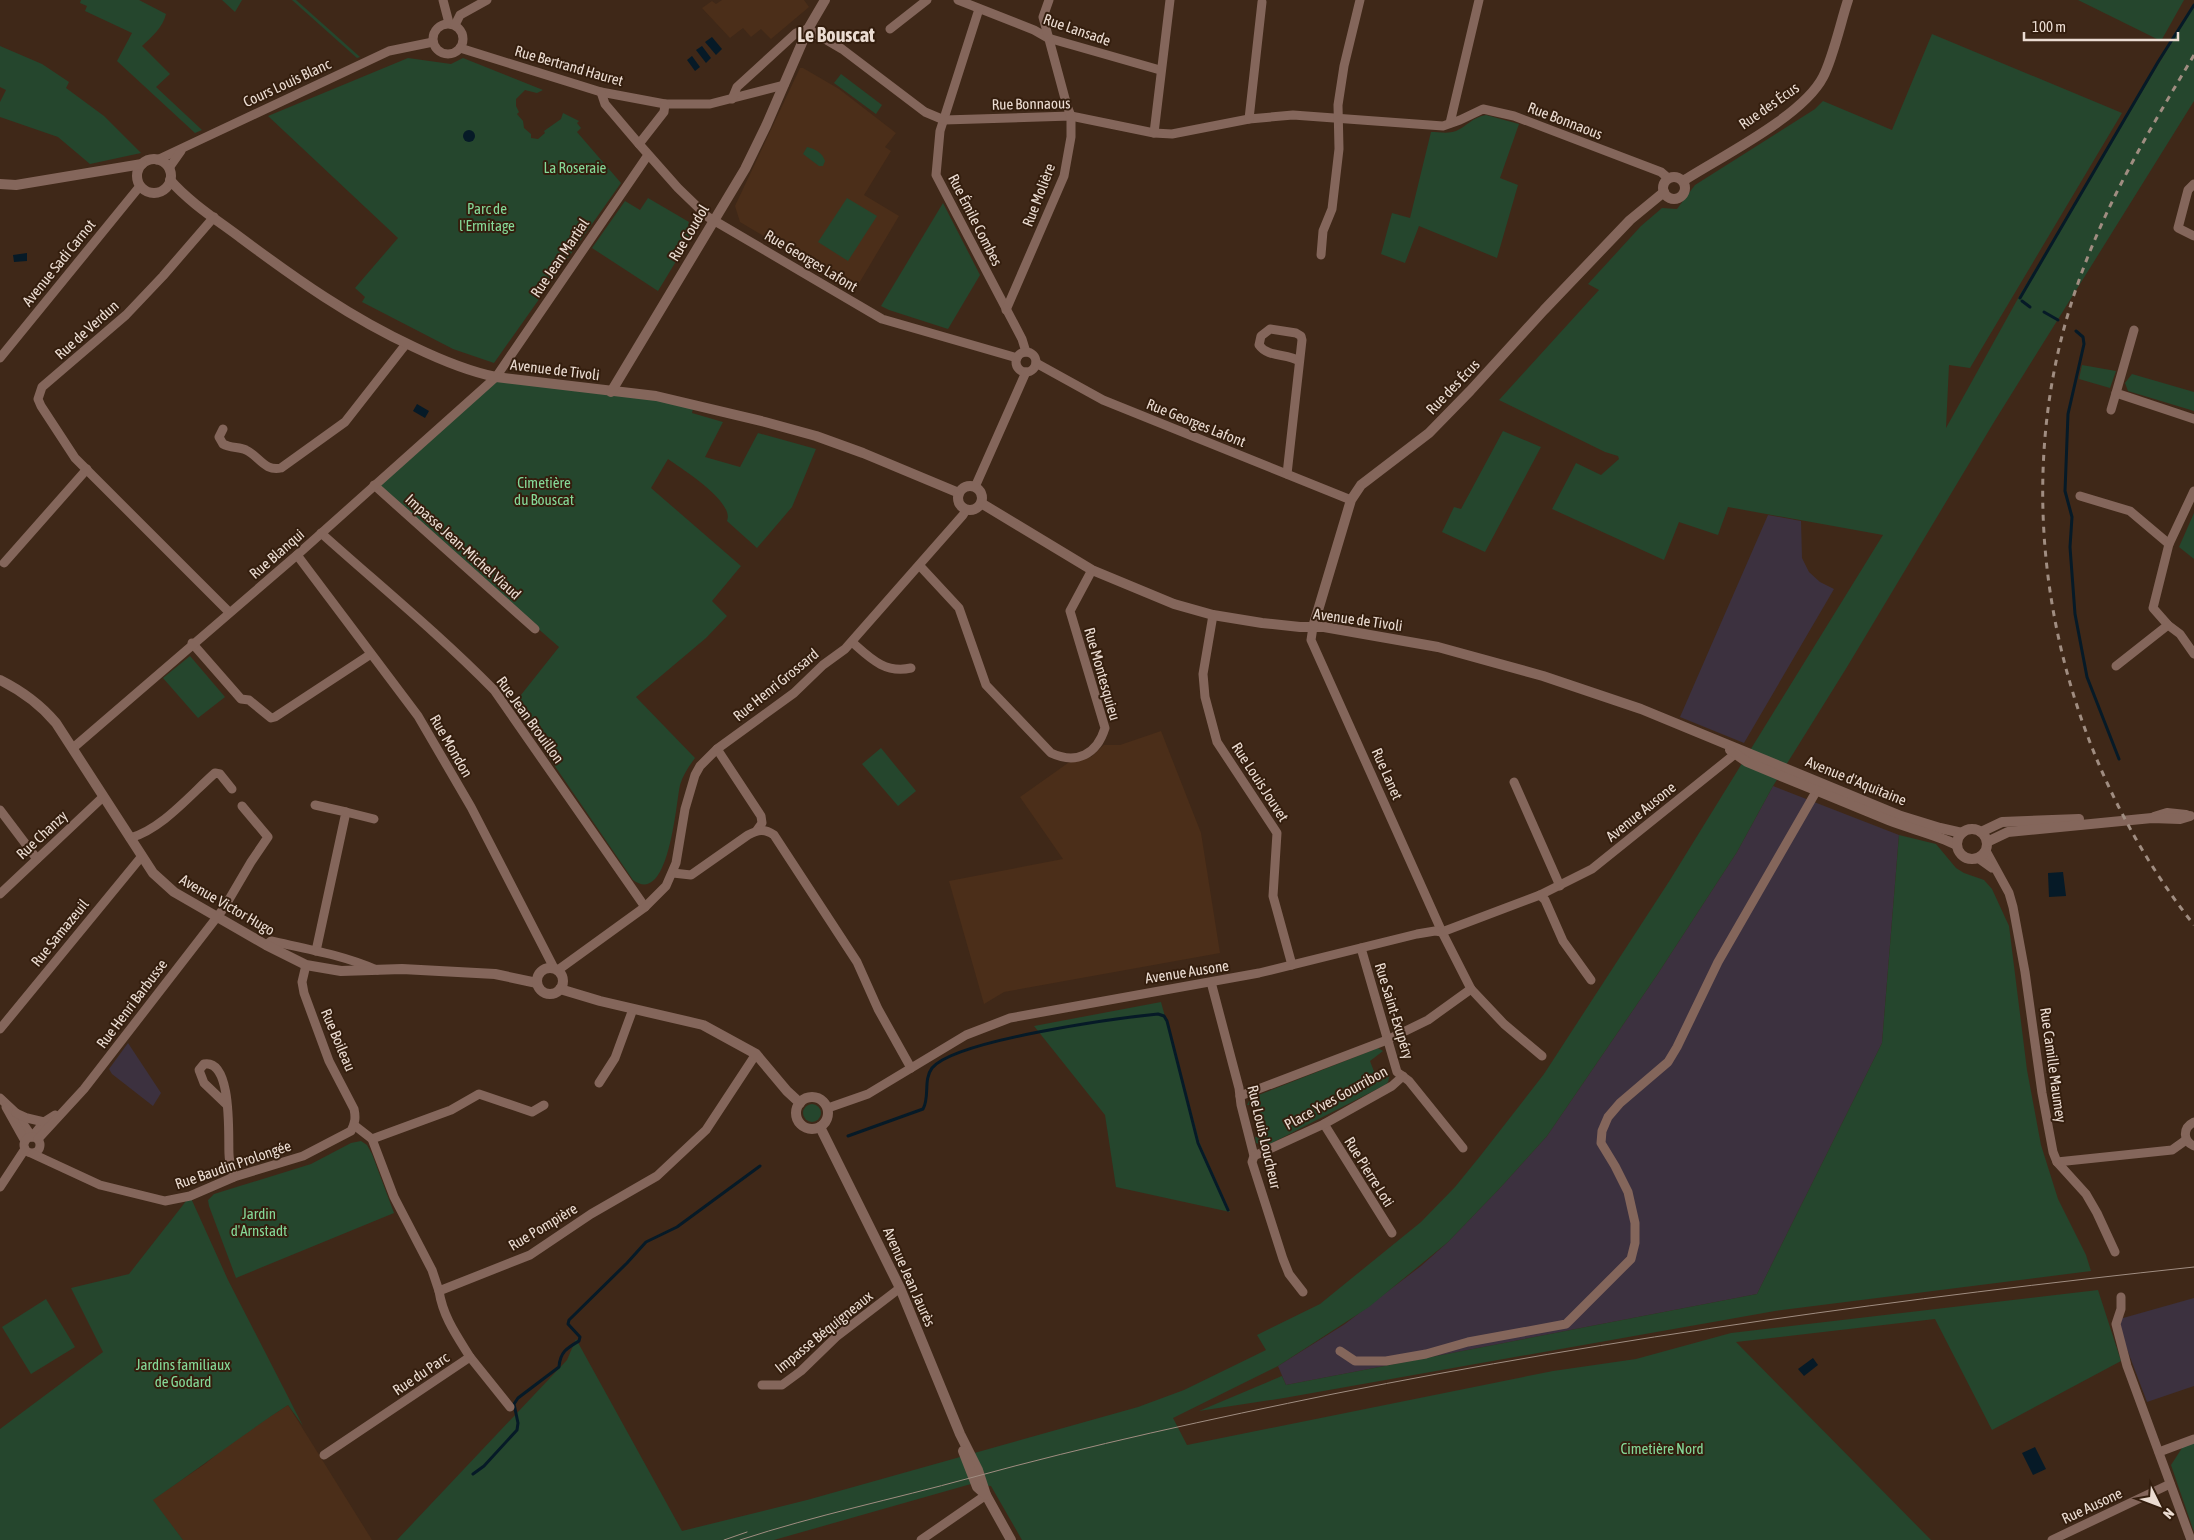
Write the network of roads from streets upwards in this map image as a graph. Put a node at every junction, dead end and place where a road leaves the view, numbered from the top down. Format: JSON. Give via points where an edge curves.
{"nodes":[{"id":1,"x":443,"y":0,"type":"edge"},
{"id":2,"x":487,"y":0,"type":"edge"},
{"id":3,"x":825,"y":0,"type":"edge"},
{"id":4,"x":927,"y":0,"type":"edge"},
{"id":5,"x":958,"y":0,"type":"edge"},
{"id":6,"x":1049,"y":0,"type":"edge"},
{"id":7,"x":1170,"y":0,"type":"edge"},
{"id":8,"x":1360,"y":0,"type":"edge"},
{"id":9,"x":1479,"y":0,"type":"edge"},
{"id":10,"x":1848,"y":0,"type":"edge"},
{"id":11,"x":1262,"y":2,"type":"dead end"},
{"id":12,"x":979,"y":9,"type":"junction"},
{"id":13,"x":452,"y":24,"type":"junction"},
{"id":14,"x":808,"y":29,"type":"junction"},
{"id":15,"x":890,"y":29,"type":"dead end"},
{"id":16,"x":1048,"y":38,"type":"junction"},
{"id":17,"x":433,"y":42,"type":"junction"},
{"id":18,"x":460,"y":48,"type":"junction"},
{"id":19,"x":1160,"y":70,"type":"junction"},
{"id":20,"x":784,"y":85,"type":"junction"},
{"id":21,"x":601,"y":92,"type":"junction"},
{"id":22,"x":732,"y":99,"type":"junction"},
{"id":23,"x":665,"y":104,"type":"junction"},
{"id":24,"x":1072,"y":116,"type":"junction"},
{"id":25,"x":1339,"y":118,"type":"junction"},
{"id":26,"x":1249,"y":119,"type":"junction"},
{"id":27,"x":944,"y":120,"type":"junction"},
{"id":28,"x":1450,"y":123,"type":"junction"},
{"id":29,"x":1154,"y":134,"type":"junction"},
{"id":30,"x":189,"y":144,"type":"junction"},
{"id":31,"x":639,"y":144,"type":"junction"},
{"id":32,"x":648,"y":155,"type":"junction"},
{"id":33,"x":157,"y":160,"type":"junction"},
{"id":34,"x":142,"y":164,"type":"junction"},
{"id":35,"x":116,"y":167,"type":"junction"},
{"id":36,"x":168,"y":168,"type":"junction"},
{"id":37,"x":1668,"y":178,"type":"junction"},
{"id":38,"x":1683,"y":180,"type":"junction"},
{"id":39,"x":139,"y":181,"type":"junction"},
{"id":40,"x":0,"y":184,"type":"edge"},
{"id":41,"x":168,"y":184,"type":"junction"},
{"id":42,"x":2194,"y":184,"type":"edge"},
{"id":43,"x":1664,"y":192,"type":"junction"},
{"id":44,"x":214,"y":217,"type":"junction"},
{"id":45,"x":714,"y":219,"type":"junction"},
{"id":46,"x":2194,"y":236,"type":"edge"},
{"id":47,"x":1321,"y":255,"type":"dead end"},
{"id":48,"x":1006,"y":310,"type":"junction"},
{"id":49,"x":2134,"y":330,"type":"dead end"},
{"id":50,"x":406,"y":344,"type":"junction"},
{"id":51,"x":1026,"y":352,"type":"junction"},
{"id":52,"x":0,"y":358,"type":"edge"},
{"id":53,"x":1017,"y":358,"type":"junction"},
{"id":54,"x":1299,"y":361,"type":"junction"},
{"id":55,"x":1036,"y":362,"type":"junction"},
{"id":56,"x":1026,"y":372,"type":"junction"},
{"id":57,"x":496,"y":377,"type":"junction"},
{"id":58,"x":611,"y":392,"type":"junction"},
{"id":59,"x":2116,"y":394,"type":"junction"},
{"id":60,"x":2111,"y":410,"type":"dead end"},
{"id":61,"x":2194,"y":419,"type":"edge"},
{"id":62,"x":223,"y":429,"type":"dead end"},
{"id":63,"x":87,"y":469,"type":"junction"},
{"id":64,"x":1288,"y":474,"type":"junction"},
{"id":65,"x":374,"y":485,"type":"junction"},
{"id":66,"x":975,"y":487,"type":"junction"},
{"id":67,"x":2194,"y":492,"type":"edge"},
{"id":68,"x":959,"y":493,"type":"junction"},
{"id":69,"x":2080,"y":496,"type":"dead end"},
{"id":70,"x":1352,"y":500,"type":"junction"},
{"id":71,"x":981,"y":503,"type":"junction"},
{"id":72,"x":966,"y":510,"type":"junction"},
{"id":73,"x":321,"y":533,"type":"junction"},
{"id":74,"x":2169,"y":544,"type":"junction"},
{"id":75,"x":297,"y":555,"type":"junction"},
{"id":76,"x":4,"y":563,"type":"dead end"},
{"id":77,"x":920,"y":566,"type":"junction"},
{"id":78,"x":1092,"y":570,"type":"junction"},
{"id":79,"x":229,"y":612,"type":"junction"},
{"id":80,"x":1213,"y":615,"type":"junction"},
{"id":81,"x":2168,"y":625,"type":"junction"},
{"id":82,"x":1314,"y":627,"type":"junction"},
{"id":83,"x":535,"y":629,"type":"dead end"},
{"id":84,"x":852,"y":642,"type":"junction"},
{"id":85,"x":192,"y":643,"type":"junction"},
{"id":86,"x":371,"y":654,"type":"junction"},
{"id":87,"x":2194,"y":654,"type":"edge"},
{"id":88,"x":2116,"y":666,"type":"dead end"},
{"id":89,"x":911,"y":668,"type":"dead end"},
{"id":90,"x":0,"y":680,"type":"edge"},
{"id":91,"x":73,"y":748,"type":"junction"},
{"id":92,"x":717,"y":749,"type":"junction"},
{"id":93,"x":1738,"y":752,"type":"junction"},
{"id":94,"x":1778,"y":774,"type":"joint"},
{"id":95,"x":1514,"y":782,"type":"dead end"},
{"id":96,"x":1828,"y":786,"type":"junction"},
{"id":97,"x":232,"y":789,"type":"dead end"},
{"id":98,"x":1817,"y":790,"type":"junction"},
{"id":99,"x":104,"y":797,"type":"junction"},
{"id":100,"x":315,"y":805,"type":"dead end"},
{"id":101,"x":242,"y":806,"type":"dead end"},
{"id":102,"x":0,"y":810,"type":"edge"},
{"id":103,"x":346,"y":812,"type":"junction"},
{"id":104,"x":2192,"y":816,"type":"edge"},
{"id":105,"x":374,"y":818,"type":"dead end"},
{"id":106,"x":2105,"y":822,"type":"junction"},
{"id":107,"x":758,"y":830,"type":"junction"},
{"id":108,"x":1980,"y":832,"type":"junction"},
{"id":109,"x":1962,"y":833,"type":"junction"},
{"id":110,"x":130,"y":838,"type":"junction"},
{"id":111,"x":1957,"y":845,"type":"junction"},
{"id":112,"x":1984,"y":850,"type":"junction"},
{"id":113,"x":142,"y":856,"type":"junction"},
{"id":114,"x":38,"y":859,"type":"junction"},
{"id":115,"x":673,"y":873,"type":"junction"},
{"id":116,"x":1560,"y":886,"type":"junction"},
{"id":117,"x":0,"y":894,"type":"edge"},
{"id":118,"x":1540,"y":895,"type":"junction"},
{"id":119,"x":645,"y":907,"type":"junction"},
{"id":120,"x":217,"y":916,"type":"junction"},
{"id":121,"x":1442,"y":932,"type":"junction"},
{"id":122,"x":266,"y":946,"type":"junction"},
{"id":123,"x":1360,"y":948,"type":"junction"},
{"id":124,"x":316,"y":951,"type":"junction"},
{"id":125,"x":306,"y":965,"type":"junction"},
{"id":126,"x":1292,"y":965,"type":"junction"},
{"id":127,"x":556,"y":969,"type":"junction"},
{"id":128,"x":377,"y":970,"type":"junction"},
{"id":129,"x":1591,"y":980,"type":"dead end"},
{"id":130,"x":1211,"y":982,"type":"junction"},
{"id":131,"x":537,"y":983,"type":"junction"},
{"id":132,"x":560,"y":989,"type":"junction"},
{"id":133,"x":1471,"y":989,"type":"junction"},
{"id":134,"x":633,"y":1009,"type":"junction"},
{"id":135,"x":0,"y":1028,"type":"edge"},
{"id":136,"x":1387,"y":1040,"type":"junction"},
{"id":137,"x":756,"y":1054,"type":"junction"},
{"id":138,"x":1542,"y":1056,"type":"dead end"},
{"id":139,"x":910,"y":1068,"type":"junction"},
{"id":140,"x":1403,"y":1076,"type":"junction"},
{"id":141,"x":599,"y":1083,"type":"dead end"},
{"id":142,"x":1240,"y":1096,"type":"junction"},
{"id":143,"x":1,"y":1099,"type":"edge"},
{"id":144,"x":800,"y":1103,"type":"junction"},
{"id":145,"x":227,"y":1105,"type":"dead end"},
{"id":146,"x":544,"y":1105,"type":"dead end"},
{"id":147,"x":67,"y":1107,"type":"junction"},
{"id":148,"x":828,"y":1108,"type":"junction"},
{"id":149,"x":16,"y":1113,"type":"junction"},
{"id":150,"x":44,"y":1122,"type":"junction"},
{"id":151,"x":2194,"y":1122,"type":"edge"},
{"id":152,"x":1324,"y":1124,"type":"junction"},
{"id":153,"x":354,"y":1125,"type":"junction"},
{"id":154,"x":820,"y":1126,"type":"junction"},
{"id":155,"x":372,"y":1139,"type":"junction"},
{"id":156,"x":2186,"y":1140,"type":"junction"},
{"id":157,"x":32,"y":1146,"type":"junction"},
{"id":158,"x":2194,"y":1146,"type":"edge"},
{"id":159,"x":1463,"y":1148,"type":"dead end"},
{"id":160,"x":1254,"y":1156,"type":"junction"},
{"id":161,"x":2057,"y":1162,"type":"junction"},
{"id":162,"x":234,"y":1177,"type":"junction"},
{"id":163,"x":1,"y":1186,"type":"edge"},
{"id":164,"x":1392,"y":1233,"type":"dead end"},
{"id":165,"x":2115,"y":1252,"type":"dead end"},
{"id":166,"x":900,"y":1288,"type":"junction"},
{"id":167,"x":439,"y":1291,"type":"junction"},
{"id":168,"x":1303,"y":1292,"type":"dead end"},
{"id":169,"x":2121,"y":1296,"type":"dead end"},
{"id":170,"x":1340,"y":1351,"type":"dead end"},
{"id":171,"x":470,"y":1357,"type":"junction"},
{"id":172,"x":762,"y":1385,"type":"dead end"},
{"id":173,"x":510,"y":1408,"type":"dead end"},
{"id":174,"x":2194,"y":1439,"type":"edge"},
{"id":175,"x":2159,"y":1452,"type":"junction"},
{"id":176,"x":324,"y":1455,"type":"dead end"},
{"id":177,"x":2170,"y":1484,"type":"junction"},
{"id":178,"x":986,"y":1495,"type":"junction"},
{"id":179,"x":920,"y":1540,"type":"edge"},
{"id":180,"x":1011,"y":1540,"type":"edge"},
{"id":181,"x":2052,"y":1540,"type":"edge"},
{"id":182,"x":2191,"y":1540,"type":"edge"}],
"edges":[{"from":1,"to":13,"type":"street"},
{"from":2,"to":13,"type":"street","via":[[460,15]]},
{"from":3,"to":14,"type":"street"},
{"from":4,"to":15,"type":"street"},
{"from":5,"to":12,"type":"street","name":"Rue Lansade"},
{"from":6,"to":16,"type":"street","name":"Rue Molière","via":[[1043,17]]},
{"from":7,"to":19,"type":"street"},
{"from":8,"to":25,"type":"street","via":[[1344,66]]},
{"from":9,"to":28,"type":"street"},
{"from":10,"to":38,"type":"street","name":"Rue des Écus","via":[[1824,76],[1811,96],[1764,130]]},
{"from":11,"to":26,"type":"street"},
{"from":12,"to":16,"type":"street","name":"Rue Lansade"},
{"from":12,"to":27,"type":"street","name":"Rue Émile Combes"},
{"from":13,"to":17,"type":"street","via":[[436,29]]},
{"from":13,"to":18,"type":"street","via":[[462,33]]},
{"from":14,"to":20,"type":"street","name":"Rue Coudol"},
{"from":14,"to":22,"type":"street","via":[[796,33],[742,82]]},
{"from":14,"to":27,"type":"street","name":"Rue Bonnaous","via":[[842,49],[925,112]]},
{"from":16,"to":19,"type":"street","name":"Rue Lansade"},
{"from":16,"to":24,"type":"street","name":"Rue Molière"},
{"from":17,"to":18,"type":"street","via":[[437,50],[445,54]]},
{"from":17,"to":30,"type":"street","name":"Cours Louis Blanc","via":[[389,51]]},
{"from":18,"to":21,"type":"street","name":"Rue Bertrand Hauret"},
{"from":19,"to":29,"type":"street"},
{"from":20,"to":22,"type":"street","name":"Rue Bertrand Hauret"},
{"from":20,"to":45,"type":"street","name":"Rue Coudol","via":[[745,169]]},
{"from":21,"to":23,"type":"street","name":"Rue Bertrand Hauret"},
{"from":21,"to":31,"type":"street","name":"Rue Georges Lafont","via":[[605,104]]},
{"from":22,"to":23,"type":"street","name":"Rue Bertrand Hauret","via":[[710,104]]},
{"from":23,"to":31,"type":"street","via":[[664,112]]},
{"from":24,"to":27,"type":"street","name":"Rue Bonnaous"},
{"from":24,"to":29,"type":"street","name":"Rue Bonnaous"},
{"from":24,"to":48,"type":"street","name":"Rue Molière","via":[[1064,176]]},
{"from":25,"to":26,"type":"street","name":"Rue Bonnaous","via":[[1293,115]]},
{"from":25,"to":28,"type":"street","name":"Rue Bonnaous","via":[[1430,126]]},
{"from":25,"to":47,"type":"street","via":[[1332,209],[1323,230]]},
{"from":26,"to":29,"type":"street","name":"Rue Bonnaous","via":[[1172,134]]},
{"from":27,"to":48,"type":"street","name":"Rue Émile Combes","via":[[936,175]]},
{"from":28,"to":37,"type":"street","name":"Rue Bonnaous","via":[[1483,109],[1514,116],[1661,172]]},
{"from":30,"to":33,"type":"street","name":"Cours Louis Blanc"},
{"from":30,"to":36,"type":"street"},
{"from":31,"to":32,"type":"street","name":"Rue Georges Lafont"},
{"from":32,"to":45,"type":"street","name":"Rue Georges Lafont","via":[[678,188]]},
{"from":32,"to":57,"type":"street","name":"Rue Jean Martial"},
{"from":33,"to":34,"type":"street"},
{"from":33,"to":36,"type":"street"},
{"from":34,"to":35,"type":"street"},
{"from":34,"to":39,"type":"street"},
{"from":35,"to":39,"type":"street"},
{"from":35,"to":40,"type":"street"},
{"from":36,"to":41,"type":"street"},
{"from":37,"to":38,"type":"street"},
{"from":37,"to":43,"type":"street","via":[[1663,186]]},
{"from":38,"to":43,"type":"street","via":[[1685,189],[1679,198],[1669,198]]},
{"from":39,"to":41,"type":"street","via":[[144,189],[153,193]]},
{"from":39,"to":52,"type":"street","name":"Avenue Sadi Carnot"},
{"from":41,"to":44,"type":"street","name":"Avenue de Tivoli"},
{"from":42,"to":46,"type":"street","via":[[2188,190],[2178,228]]},
{"from":43,"to":70,"type":"street","name":"Rue des Écus","via":[[1610,240],[1429,433],[1361,485]]},
{"from":44,"to":50,"type":"street","name":"Avenue de Tivoli","via":[[299,282],[356,318]]},
{"from":44,"to":63,"type":"street","name":"Rue de Verdun","via":[[126,315],[42,387],[40,406]]},
{"from":45,"to":53,"type":"street","name":"Rue Georges Lafont","via":[[882,319]]},
{"from":45,"to":58,"type":"street","name":"Rue Coudol"},
{"from":48,"to":51,"type":"street","name":"Rue Émile Combes"},
{"from":49,"to":59,"type":"street"},
{"from":50,"to":57,"type":"street","name":"Avenue de Tivoli","via":[[455,366]]},
{"from":50,"to":62,"type":"street","via":[[345,422],[281,468],[269,468],[247,450],[223,444],[219,437]]},
{"from":51,"to":53,"type":"street"},
{"from":51,"to":55,"type":"street","via":[[1032,354]]},
{"from":53,"to":56,"type":"street","via":[[1017,367]]},
{"from":54,"to":54,"type":"street","via":[[1301,336],[1270,329],[1261,336],[1263,350]]},
{"from":54,"to":64,"type":"street"},
{"from":55,"to":56,"type":"street","via":[[1034,368]]},
{"from":55,"to":64,"type":"street","name":"Rue Georges Lafont","via":[[1103,400]]},
{"from":56,"to":66,"type":"street"},
{"from":57,"to":58,"type":"street","name":"Avenue de Tivoli"},
{"from":57,"to":65,"type":"street","name":"Rue Blanqui"},
{"from":58,"to":68,"type":"street","name":"Avenue de Tivoli","via":[[694,404],[811,435]]},
{"from":59,"to":60,"type":"street"},
{"from":59,"to":61,"type":"street"},
{"from":63,"to":76,"type":"street"},
{"from":63,"to":79,"type":"street","name":"Rue de Verdun"},
{"from":64,"to":70,"type":"street","name":"Rue Georges Lafont"},
{"from":65,"to":73,"type":"street","name":"Rue Blanqui"},
{"from":65,"to":83,"type":"street","name":"Impasse Jean-Michel Viaud"},
{"from":66,"to":68,"type":"street","via":[[968,486]]},
{"from":66,"to":71,"type":"street","via":[[981,492]]},
{"from":67,"to":74,"type":"street"},
{"from":68,"to":72,"type":"street","via":[[960,505]]},
{"from":69,"to":74,"type":"street","via":[[2130,511]]},
{"from":70,"to":82,"type":"street","name":"Rue des Écus"},
{"from":71,"to":72,"type":"street"},
{"from":71,"to":78,"type":"street","name":"Avenue de Tivoli"},
{"from":72,"to":77,"type":"street","name":"Rue Henri Grossard"},
{"from":73,"to":75,"type":"street","name":"Rue Blanqui"},
{"from":73,"to":119,"type":"street","name":"Rue Jean Brouillon","via":[[465,660],[494,690]]},
{"from":74,"to":81,"type":"street","via":[[2153,608]]},
{"from":75,"to":79,"type":"street","name":"Rue Blanqui"},
{"from":75,"to":86,"type":"street","name":"Rue Mondon"},
{"from":77,"to":78,"type":"street","name":"Rue Montesquieu","via":[[959,608],[986,685],[1051,753],[1074,759],[1094,749],[1105,728],[1070,611]]},
{"from":77,"to":84,"type":"street","name":"Rue Henri Grossard"},
{"from":78,"to":80,"type":"street","name":"Avenue de Tivoli","via":[[1174,604]]},
{"from":79,"to":85,"type":"street","name":"Rue Blanqui"},
{"from":80,"to":82,"type":"street","name":"Avenue de Tivoli"},
{"from":80,"to":126,"type":"street","name":"Rue Louis Jouvet","via":[[1202,674],[1205,698],[1217,742],[1277,833],[1273,896]]},
{"from":81,"to":87,"type":"street","via":[[2180,634]]},
{"from":81,"to":88,"type":"street"},
{"from":82,"to":93,"type":"street","name":"Avenue de Tivoli","via":[[1438,647],[1492,662],[1628,704],[1713,738]]},
{"from":82,"to":121,"type":"street","name":"Rue Lanet","via":[[1311,640]]},
{"from":84,"to":89,"type":"street","via":[[886,668],[899,671]]},
{"from":84,"to":92,"type":"street","name":"Rue Henri Grossard","via":[[794,693]]},
{"from":85,"to":86,"type":"street","via":[[241,699],[249,700],[270,718]]},
{"from":85,"to":91,"type":"street","name":"Rue Blanqui"},
{"from":86,"to":127,"type":"street","name":"Rue Mondon","via":[[418,716],[457,782]]},
{"from":90,"to":91,"type":"street","name":"Avenue Victor Hugo","via":[[29,696],[46,711]]},
{"from":91,"to":99,"type":"street","name":"Avenue Victor Hugo"},
{"from":92,"to":107,"type":"street","via":[[761,816]]},
{"from":92,"to":115,"type":"street","name":"Rue Henri Grossard","via":[[695,775]]},
{"from":93,"to":94,"type":"street","name":"Avenue de Tivoli","via":[[1756,765]]},
{"from":93,"to":96,"type":"street","name":"Avenue d'Aquitaine"},
{"from":93,"to":116,"type":"street","name":"Avenue Ausone","via":[[1592,869]]},
{"from":94,"to":98,"type":"street","name":"Avenue d'Aquitaine"},
{"from":95,"to":116,"type":"street"},
{"from":96,"to":98,"type":"street"},
{"from":96,"to":109,"type":"street","name":"Avenue d'Aquitaine","via":[[1901,816]]},
{"from":97,"to":110,"type":"street","via":[[220,774],[215,773],[182,805],[141,835]]},
{"from":98,"to":111,"type":"street","name":"Avenue d'Aquitaine"},
{"from":98,"to":170,"type":"street","via":[[1718,962],[1668,1062],[1620,1103],[1608,1117],[1602,1131],[1601,1143],[1628,1192],[1635,1224],[1631,1259],[1566,1324],[1386,1361],[1354,1361]]},
{"from":99,"to":110,"type":"street","name":"Avenue Victor Hugo"},
{"from":99,"to":114,"type":"street","name":"Rue Chanzy"},
{"from":100,"to":103,"type":"street"},
{"from":101,"to":120,"type":"street","name":"Rue Henri Barbusse","via":[[268,837]]},
{"from":102,"to":114,"type":"street"},
{"from":103,"to":105,"type":"street"},
{"from":103,"to":124,"type":"street"},
{"from":104,"to":106,"type":"street","via":[[2167,813],[2152,818]]},
{"from":106,"to":108,"type":"street","via":[[2078,819],[2002,822]]},
{"from":106,"to":112,"type":"street","via":[[2008,832]]},
{"from":107,"to":115,"type":"street","via":[[691,875]]},
{"from":107,"to":139,"type":"street","via":[[774,834],[835,926],[857,962],[878,1010]]},
{"from":108,"to":109,"type":"street","via":[[1970,829]]},
{"from":108,"to":112,"type":"street"},
{"from":109,"to":111,"type":"street"},
{"from":110,"to":113,"type":"street","name":"Avenue Victor Hugo"},
{"from":111,"to":112,"type":"street","via":[[1964,858],[1974,860]]},
{"from":112,"to":161,"type":"street","name":"Rue Camille Maumey","via":[[2009,893],[2013,907],[2043,1103]]},
{"from":113,"to":120,"type":"street","name":"Avenue Victor Hugo","via":[[167,886]]},
{"from":113,"to":135,"type":"street","name":"Rue Samazeuil"},
{"from":114,"to":117,"type":"street","name":"Rue Chanzy"},
{"from":115,"to":119,"type":"street","name":"Rue Henri Grossard","via":[[662,892]]},
{"from":116,"to":118,"type":"street","name":"Avenue Ausone"},
{"from":118,"to":121,"type":"street","name":"Avenue Ausone"},
{"from":118,"to":129,"type":"street","via":[[1563,941]]},
{"from":119,"to":127,"type":"street","name":"Rue Henri Grossard"},
{"from":120,"to":122,"type":"street","name":"Avenue Victor Hugo"},
{"from":120,"to":147,"type":"street","name":"Rue Henri Barbusse"},
{"from":121,"to":123,"type":"street","name":"Avenue Ausone","via":[[1435,930]]},
{"from":121,"to":133,"type":"street","name":"Rue Lanet"},
{"from":122,"to":124,"type":"street","via":[[271,942]]},
{"from":122,"to":125,"type":"street","name":"Avenue Victor Hugo"},
{"from":123,"to":126,"type":"street","name":"Avenue Ausone"},
{"from":123,"to":136,"type":"street","name":"Rue Saint-Exupéry"},
{"from":124,"to":128,"type":"street"},
{"from":125,"to":128,"type":"street","name":"Avenue Victor Hugo","via":[[341,971]]},
{"from":125,"to":153,"type":"street","name":"Rue Boileau","via":[[302,982],[304,993],[329,1061],[354,1109]]},
{"from":126,"to":130,"type":"street","name":"Avenue Ausone"},
{"from":127,"to":131,"type":"street","via":[[541,971]]},
{"from":127,"to":132,"type":"street","via":[[562,977]]},
{"from":128,"to":131,"type":"street","name":"Avenue Victor Hugo","via":[[495,974]]},
{"from":130,"to":139,"type":"street","name":"Avenue Ausone","via":[[1010,1018],[966,1035]]},
{"from":130,"to":142,"type":"street","name":"Rue Louis Loucheur"},
{"from":131,"to":132,"type":"street","via":[[548,993]]},
{"from":132,"to":134,"type":"street"},
{"from":133,"to":136,"type":"street","name":"Place Yves Gourribon","via":[[1428,1020]]},
{"from":133,"to":138,"type":"street","name":"Rue Lanet","via":[[1504,1024]]},
{"from":134,"to":137,"type":"street","via":[[703,1025]]},
{"from":134,"to":141,"type":"street","via":[[615,1058]]},
{"from":136,"to":140,"type":"street","name":"Rue Saint-Exupéry","via":[[1397,1072]]},
{"from":136,"to":142,"type":"street","name":"Place Yves Gourribon"},
{"from":137,"to":144,"type":"street"},
{"from":137,"to":167,"type":"street","name":"Rue Pompière","via":[[706,1130],[657,1176],[591,1214],[530,1255]]},
{"from":139,"to":148,"type":"street","name":"Avenue Ausone","via":[[868,1094]]},
{"from":140,"to":152,"type":"street","name":"Place Yves Gourribon","via":[[1392,1086]]},
{"from":140,"to":159,"type":"street","name":"Rue Saint-Exupéry"},
{"from":142,"to":160,"type":"street","name":"Rue Louis Loucheur"},
{"from":143,"to":149,"type":"street"},
{"from":143,"to":157,"type":"street"},
{"from":144,"to":148,"type":"street","via":[[816,1097]]},
{"from":144,"to":154,"type":"street","via":[[796,1114],[800,1123],[810,1128]]},
{"from":145,"to":162,"type":"street","via":[[229,1156]]},
{"from":146,"to":155,"type":"street","via":[[532,1112],[479,1094],[451,1110]]},
{"from":147,"to":150,"type":"street","name":"Rue Henri Barbusse"},
{"from":147,"to":157,"type":"street","name":"Rue Henri Barbusse"},
{"from":148,"to":154,"type":"street","via":[[827,1119]]},
{"from":149,"to":150,"type":"street"},
{"from":149,"to":157,"type":"street"},
{"from":150,"to":157,"type":"street","name":"Rue Henri Barbusse"},
{"from":151,"to":156,"type":"street","via":[[2187,1127]]},
{"from":152,"to":160,"type":"street","name":"Place Yves Gourribon"},
{"from":152,"to":164,"type":"street","name":"Rue Pierre Loti"},
{"from":153,"to":155,"type":"street"},
{"from":153,"to":162,"type":"street","name":"Rue Baudin Prolongée","via":[[351,1131],[303,1156]]},
{"from":154,"to":166,"type":"street","name":"Avenue Jean Jaurès"},
{"from":155,"to":167,"type":"street","via":[[394,1197],[432,1270]]},
{"from":156,"to":158,"type":"street"},
{"from":156,"to":161,"type":"street","via":[[2172,1150]]},
{"from":157,"to":162,"type":"street","name":"Rue Baudin Prolongée","via":[[57,1165],[100,1185],[165,1201],[190,1196]]},
{"from":157,"to":163,"type":"street"},
{"from":160,"to":168,"type":"street","name":"Rue Louis Loucheur","via":[[1252,1162],[1283,1258],[1289,1274]]},
{"from":161,"to":165,"type":"street","name":"Rue Camille Maumey","via":[[2086,1194]]},
{"from":166,"to":172,"type":"street","name":"Impasse Béquigneaux","via":[[836,1337],[782,1385]]},
{"from":166,"to":178,"type":"street","name":"Avenue Jean Jaurès","via":[[963,1442],[975,1482]]},
{"from":167,"to":171,"type":"street","name":"Rue du Parc","via":[[447,1320]]},
{"from":169,"to":175,"type":"street","via":[[2116,1324],[2127,1366]]},
{"from":171,"to":173,"type":"street"},
{"from":171,"to":176,"type":"street","name":"Rue du Parc"},
{"from":174,"to":175,"type":"street"},
{"from":175,"to":177,"type":"street"},
{"from":177,"to":181,"type":"street","name":"Rue Ausone"},
{"from":177,"to":182,"type":"street"},
{"from":178,"to":179,"type":"street"},
{"from":178,"to":180,"type":"street","name":"Avenue Jean Jaurès"}]}
